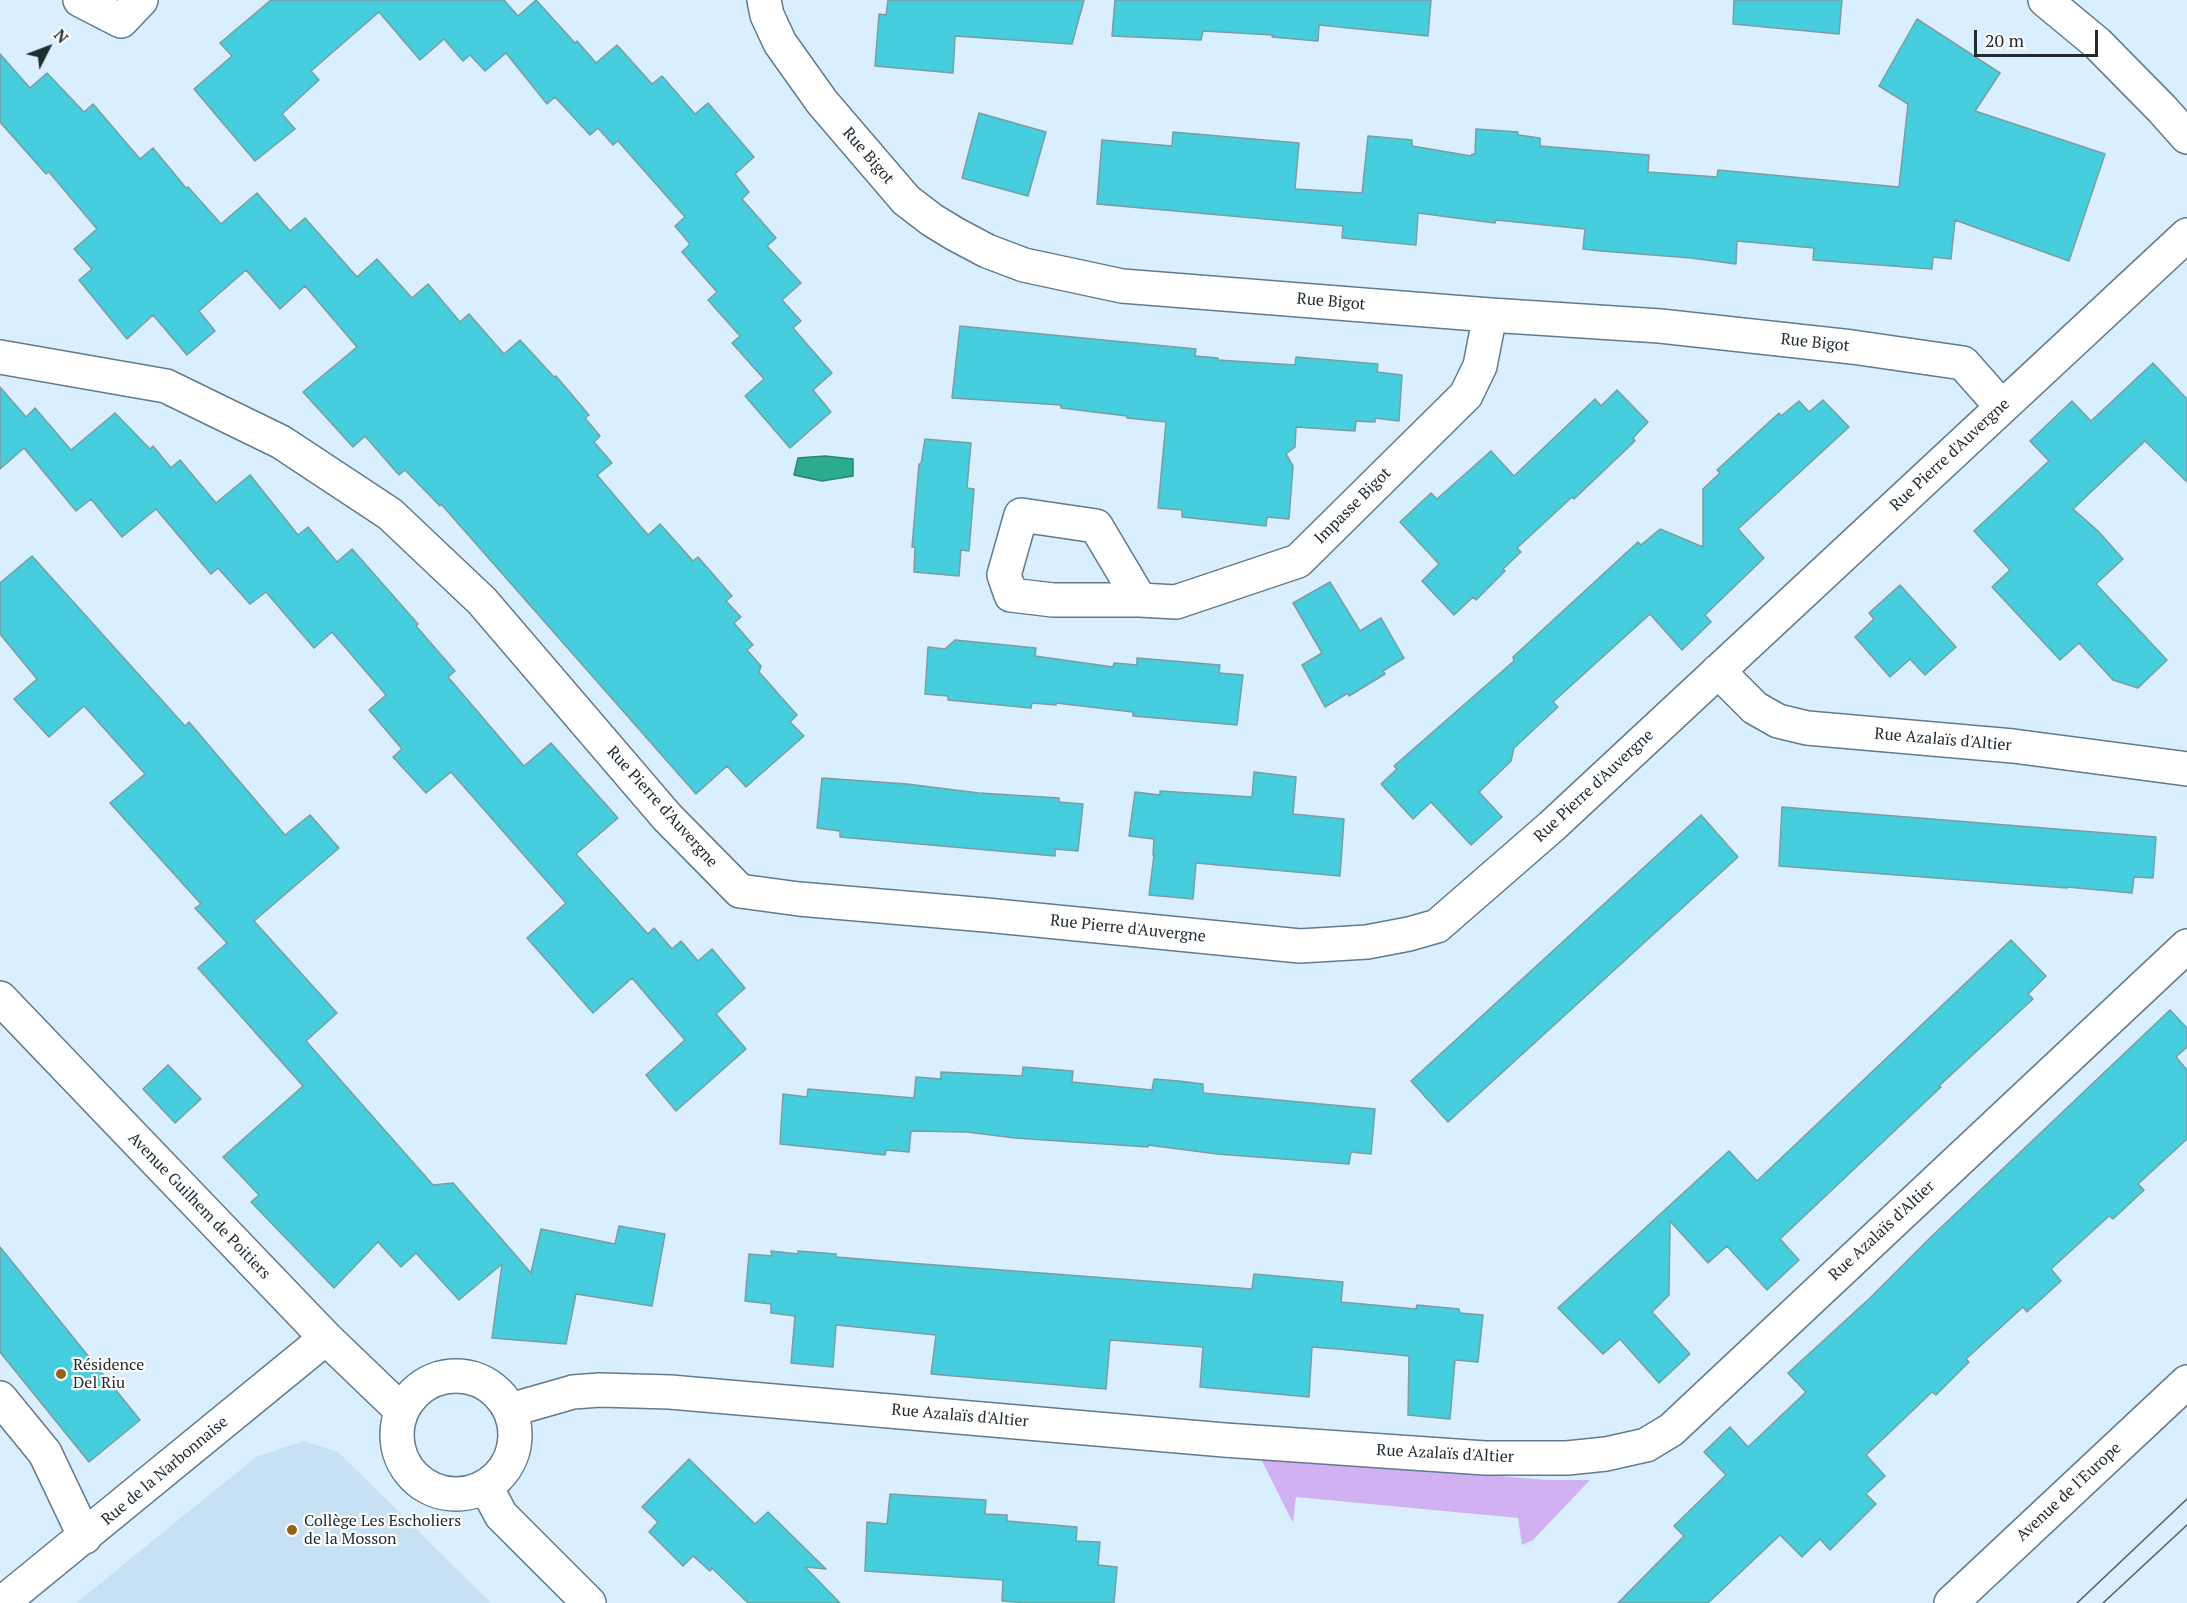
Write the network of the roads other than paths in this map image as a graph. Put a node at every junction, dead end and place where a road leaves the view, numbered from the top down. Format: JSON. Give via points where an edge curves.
{"nodes":[{"id":1,"x":80,"y":0,"type":"edge"},
{"id":2,"x":141,"y":0,"type":"edge"},
{"id":3,"x":764,"y":0,"type":"edge"},
{"id":4,"x":2045,"y":0,"type":"edge"},
{"id":5,"x":2187,"y":137,"type":"edge"},
{"id":6,"x":2187,"y":235,"type":"edge"},
{"id":7,"x":1490,"y":315,"type":"junction"},
{"id":8,"x":0,"y":357,"type":"edge"},
{"id":9,"x":2001,"y":407,"type":"junction"},
{"id":10,"x":1140,"y":600,"type":"dead end"},
{"id":11,"x":1718,"y":671,"type":"junction"},
{"id":12,"x":2187,"y":769,"type":"edge"},
{"id":13,"x":2187,"y":946,"type":"edge"},
{"id":14,"x":0,"y":998,"type":"edge"},
{"id":15,"x":326,"y":1338,"type":"junction"},
{"id":16,"x":2187,"y":1382,"type":"edge"},
{"id":17,"x":0,"y":1398,"type":"edge"},
{"id":18,"x":402,"y":1410,"type":"junction"},
{"id":19,"x":510,"y":1410,"type":"junction"},
{"id":20,"x":486,"y":1487,"type":"junction"},
{"id":21,"x":86,"y":1537,"type":"junction"},
{"id":22,"x":2,"y":1603,"type":"edge"},
{"id":23,"x":589,"y":1603,"type":"edge"},
{"id":24,"x":1951,"y":1603,"type":"edge"}],
"edges":[{"from":1,"to":2,"type":"street","via":[[121,21]]},
{"from":3,"to":7,"type":"street","name":"Rue Bigot","via":[[780,43],[828,110],[906,200],[932,220],[987,251],[1024,265],[1122,286]]},
{"from":4,"to":5,"type":"street","via":[[2097,43]]},
{"from":6,"to":9,"type":"street","name":"Rue Pierre d'Auvergne"},
{"from":7,"to":9,"type":"street","name":"Rue Bigot","via":[[1660,326],[1852,346],[1963,363]]},
{"from":7,"to":10,"type":"street","name":"Impasse Bigot","via":[[1480,366],[1466,395],[1298,561],[1176,602]]},
{"from":8,"to":11,"type":"street","name":"Rue Pierre d'Auvergne","via":[[166,386],[281,442],[390,514],[482,601],[667,817],[740,891],[1300,946],[1367,942],[1409,934],[1437,926],[1552,826]]},
{"from":9,"to":11,"type":"street","name":"Rue Pierre d'Auvergne"},
{"from":11,"to":12,"type":"street","name":"Rue Azalaïs d'Altier","via":[[1755,708],[1778,721],[1807,728],[2013,746]]},
{"from":13,"to":19,"type":"street","name":"Rue Azalaïs d'Altier","via":[[1671,1430],[1646,1445],[1567,1458],[1485,1458],[646,1391],[573,1392]]},
{"from":14,"to":15,"type":"street","name":"Avenue Guilhem de Poitiers"},
{"from":15,"to":18,"type":"street","name":"Avenue Guilhem de Poitiers"},
{"from":15,"to":21,"type":"street","name":"Rue de la Narbonnaise"},
{"from":16,"to":24,"type":"street","name":"Avenue de l'Europe"},
{"from":17,"to":21,"type":"street","via":[[45,1453]]},
{"from":18,"to":19,"type":"street","via":[[412,1394],[427,1383],[446,1376],[465,1376],[484,1382]]},
{"from":18,"to":20,"type":"street","via":[[396,1429],[398,1447],[416,1479],[450,1494]]},
{"from":19,"to":20,"type":"street","via":[[515,1445],[500,1476]]},
{"from":20,"to":23,"type":"street","via":[[501,1515]]},
{"from":21,"to":22,"type":"street","name":"Rue de la Narbonnaise"}]}
